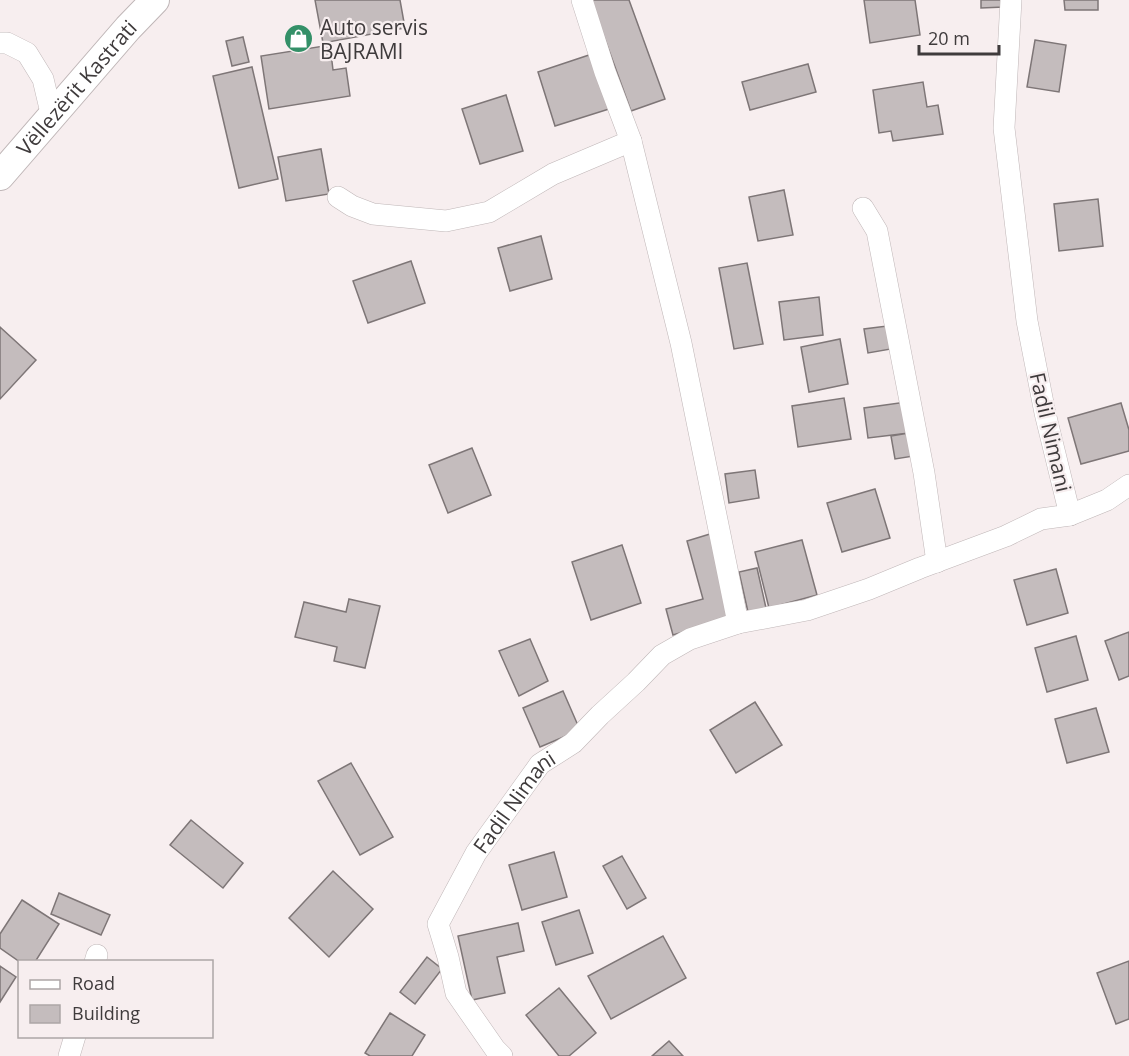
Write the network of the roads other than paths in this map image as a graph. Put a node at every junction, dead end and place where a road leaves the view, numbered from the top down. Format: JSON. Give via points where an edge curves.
{"nodes":[{"id":1,"x":155,"y":0,"type":"edge"},
{"id":2,"x":582,"y":0,"type":"edge"},
{"id":3,"x":1011,"y":0,"type":"edge"},
{"id":4,"x":0,"y":43,"type":"edge"},
{"id":5,"x":52,"y":117,"type":"junction"},
{"id":6,"x":631,"y":141,"type":"junction"},
{"id":7,"x":0,"y":176,"type":"edge"},
{"id":8,"x":338,"y":197,"type":"dead end"},
{"id":9,"x":862,"y":208,"type":"dead end"},
{"id":10,"x":1129,"y":485,"type":"edge"},
{"id":11,"x":1070,"y":515,"type":"junction"},
{"id":12,"x":937,"y":562,"type":"junction"},
{"id":13,"x":738,"y":623,"type":"junction"},
{"id":14,"x":74,"y":1038,"type":"edge"},
{"id":15,"x":69,"y":1056,"type":"edge"},
{"id":16,"x":502,"y":1056,"type":"edge"}],
"edges":[{"from":1,"to":5,"type":"street","name":"Vëllezërit Kastrati"},
{"from":2,"to":6,"type":"street"},
{"from":3,"to":11,"type":"street","name":"Fadil Nimani","via":[[1004,128],[1027,321]]},
{"from":4,"to":5,"type":"street","via":[[27,53],[43,79]]},
{"from":5,"to":7,"type":"street","name":"Vëllezërit Kastrati"},
{"from":6,"to":8,"type":"street","via":[[553,174],[489,212],[446,221],[373,214]]},
{"from":6,"to":13,"type":"street","via":[[681,343]]},
{"from":9,"to":12,"type":"street","via":[[877,231],[924,473]]},
{"from":10,"to":11,"type":"street","via":[[1107,500]]},
{"from":11,"to":12,"type":"street","name":"Fadil Nimani","via":[[1041,519]]},
{"from":12,"to":13,"type":"street","name":"Fadil Nimani","via":[[807,610]]},
{"from":13,"to":16,"type":"street","name":"Fadil Nimani","via":[[690,639],[662,655],[573,742],[540,764],[476,853],[438,924],[456,993]]},
{"from":14,"to":15,"type":"street"}]}
